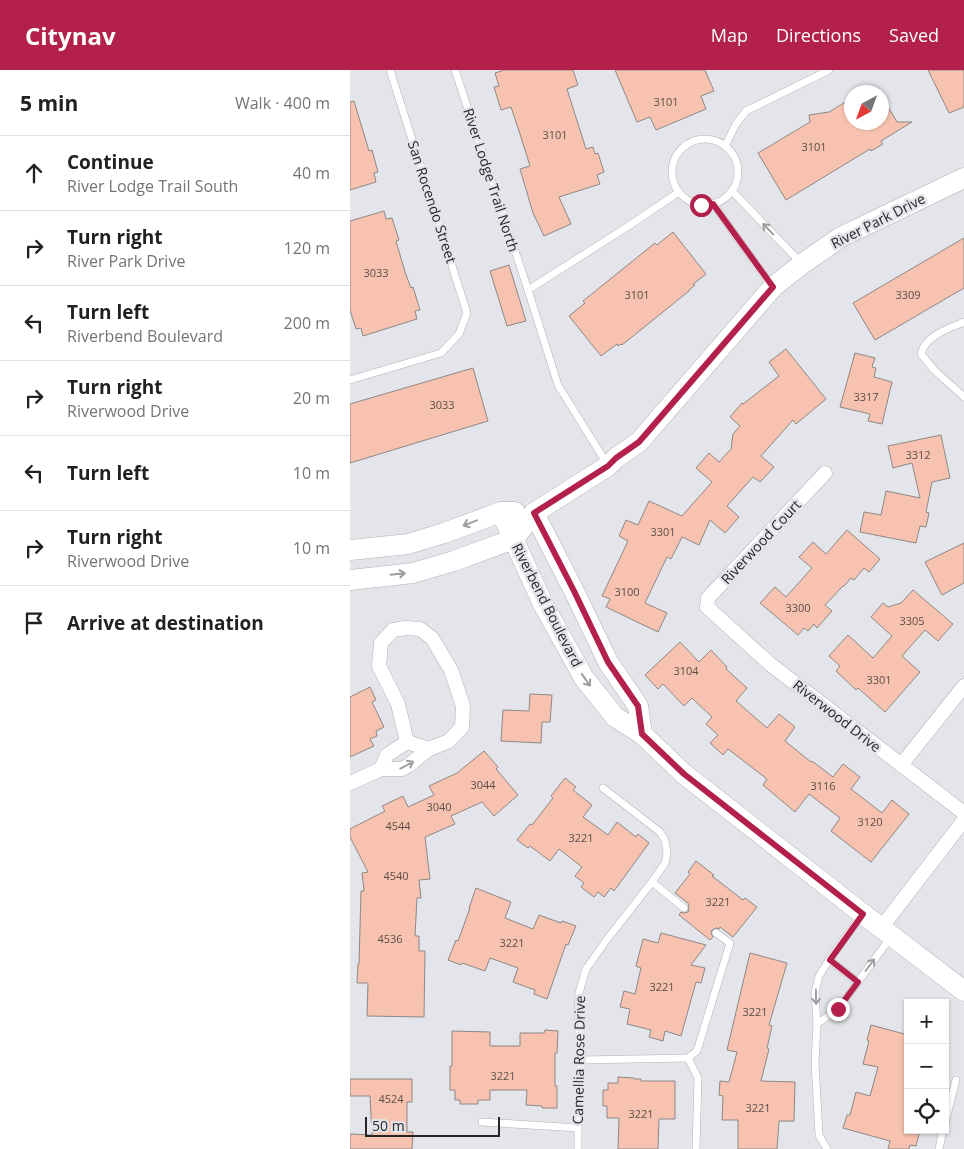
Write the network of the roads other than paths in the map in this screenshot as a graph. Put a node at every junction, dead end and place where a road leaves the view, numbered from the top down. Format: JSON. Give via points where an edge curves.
{"nodes":[{"id":1,"x":390,"y":70,"type":"edge"},
{"id":2,"x":455,"y":70,"type":"edge"},
{"id":3,"x":829,"y":70,"type":"edge"},
{"id":4,"x":725,"y":146,"type":"junction"},
{"id":5,"x":964,"y":178,"type":"edge"},
{"id":6,"x":732,"y":191,"type":"junction"},
{"id":7,"x":679,"y":192,"type":"junction"},
{"id":8,"x":713,"y":204,"type":"junction"},
{"id":9,"x":802,"y":264,"type":"junction"},
{"id":10,"x":773,"y":287,"type":"junction"},
{"id":11,"x":528,"y":290,"type":"junction"},
{"id":12,"x":964,"y":322,"type":"edge"},
{"id":13,"x":350,"y":380,"type":"edge"},
{"id":14,"x":964,"y":397,"type":"edge"},
{"id":15,"x":608,"y":466,"type":"junction"},
{"id":16,"x":825,"y":473,"type":"dead end"},
{"id":17,"x":501,"y":512,"type":"junction"},
{"id":18,"x":534,"y":513,"type":"junction"},
{"id":19,"x":514,"y":539,"type":"junction"},
{"id":20,"x":350,"y":550,"type":"edge"},
{"id":21,"x":350,"y":580,"type":"edge"},
{"id":22,"x":714,"y":613,"type":"joint"},
{"id":23,"x":964,"y":686,"type":"edge"},
{"id":24,"x":642,"y":734,"type":"junction"},
{"id":25,"x":407,"y":742,"type":"junction"},
{"id":26,"x":429,"y":749,"type":"junction"},
{"id":27,"x":901,"y":765,"type":"junction"},
{"id":28,"x":381,"y":769,"type":"junction"},
{"id":29,"x":350,"y":783,"type":"edge"},
{"id":30,"x":603,"y":788,"type":"dead end"},
{"id":31,"x":964,"y":813,"type":"edge"},
{"id":32,"x":964,"y":820,"type":"edge"},
{"id":33,"x":652,"y":882,"type":"junction"},
{"id":34,"x":684,"y":908,"type":"dead end"},
{"id":35,"x":863,"y":914,"type":"junction"},
{"id":36,"x":886,"y":932,"type":"junction"},
{"id":37,"x":716,"y":933,"type":"dead end"},
{"id":38,"x":830,"y":960,"type":"junction"},
{"id":39,"x":858,"y":982,"type":"junction"},
{"id":40,"x":964,"y":991,"type":"edge"},
{"id":41,"x":817,"y":1024,"type":"junction"},
{"id":42,"x":688,"y":1058,"type":"junction"},
{"id":43,"x":581,"y":1060,"type":"junction"},
{"id":44,"x":956,"y":1080,"type":"dead end"},
{"id":45,"x":949,"y":1107,"type":"edge"},
{"id":46,"x":482,"y":1122,"type":"dead end"},
{"id":47,"x":578,"y":1128,"type":"junction"},
{"id":48,"x":943,"y":1134,"type":"edge"},
{"id":49,"x":578,"y":1149,"type":"edge"},
{"id":50,"x":696,"y":1149,"type":"edge"},
{"id":51,"x":828,"y":1149,"type":"edge"},
{"id":52,"x":939,"y":1149,"type":"edge"}],
"edges":[{"from":1,"to":13,"type":"lane","name":"San Rocendo Street","via":[[467,313],[459,334],[441,353]]},
{"from":2,"to":11,"type":"lane","name":"River Lodge Trail North"},
{"from":3,"to":4,"type":"lane","via":[[746,111]]},
{"from":4,"to":6,"type":"lane","via":[[736,162],[738,172]]},
{"from":4,"to":7,"type":"lane","via":[[714,140],[702,139],[690,142],[680,150],[671,172]]},
{"from":5,"to":9,"type":"street","name":"River Park Drive","via":[[841,237]]},
{"from":6,"to":8,"type":"lane"},
{"from":9,"to":6,"type":"lane","one_way":true},
{"from":7,"to":8,"type":"lane","via":[[690,202]]},
{"from":7,"to":11,"type":"lane"},
{"from":8,"to":10,"type":"lane"},
{"from":9,"to":10,"type":"street","name":"River Park Drive"},
{"from":10,"to":15,"type":"street","name":"River Park Drive","via":[[639,442]]},
{"from":11,"to":15,"type":"lane","name":"River Lodge Trail North","via":[[558,385]]},
{"from":12,"to":14,"type":"lane","via":[[939,332],[922,348],[921,354]]},
{"from":15,"to":18,"type":"street","name":"River Park Drive"},
{"from":16,"to":22,"type":"street","name":"Riverwood Court","via":[[708,598],[707,607]]},
{"from":17,"to":18,"type":"street"},
{"from":17,"to":19,"type":"street","name":"Riverbend Boulevard"},
{"from":17,"to":20,"type":"street","one_way":true,"via":[[408,544]]},
{"from":18,"to":19,"type":"street","name":"River Park Drive"},
{"from":18,"to":24,"type":"street","via":[[608,662],[638,706]]},
{"from":21,"to":19,"type":"street","one_way":true,"via":[[413,573]]},
{"from":19,"to":24,"type":"street","name":"Riverbend Boulevard","one_way":true,"via":[[544,606],[584,678],[615,717]]},
{"from":22,"to":27,"type":"street","name":"Riverwood Drive","via":[[770,664]]},
{"from":23,"to":27,"type":"street"},
{"from":24,"to":35,"type":"street","name":"Riverbend Boulevard","via":[[684,774]]},
{"from":25,"to":26,"type":"street"},
{"from":25,"to":26,"type":"street","via":[[398,704],[379,666],[381,643],[394,630],[405,628],[420,629],[432,638],[452,670],[462,706],[462,727],[449,741]]},
{"from":25,"to":28,"type":"street","via":[[387,754]]},
{"from":28,"to":26,"type":"street","one_way":true,"via":[[402,769]]},
{"from":27,"to":31,"type":"street","name":"Riverwood Drive"},
{"from":28,"to":29,"type":"street"},
{"from":30,"to":33,"type":"lane","name":"Camellia Rose Drive","via":[[660,832],[665,840],[665,863]]},
{"from":32,"to":36,"type":"street"},
{"from":33,"to":34,"type":"lane"},
{"from":33,"to":43,"type":"lane","name":"Camellia Rose Drive","via":[[586,969],[579,993]]},
{"from":35,"to":36,"type":"street","name":"Riverbend Boulevard"},
{"from":35,"to":38,"type":"lane"},
{"from":39,"to":36,"type":"lane","one_way":true},
{"from":36,"to":40,"type":"street","name":"Riverbend Boulevard"},
{"from":37,"to":42,"type":"lane","via":[[730,944],[698,1051]]},
{"from":38,"to":39,"type":"lane"},
{"from":38,"to":41,"type":"lane","one_way":true,"via":[[819,976],[814,992]]},
{"from":39,"to":41,"type":"lane","via":[[838,1009]]},
{"from":41,"to":51,"type":"lane","via":[[815,1063],[819,1135]]},
{"from":42,"to":43,"type":"lane"},
{"from":42,"to":50,"type":"lane","via":[[698,1078]]},
{"from":43,"to":47,"type":"lane","name":"Camellia Rose Drive"},
{"from":44,"to":45,"type":"lane"},
{"from":46,"to":47,"type":"lane"},
{"from":47,"to":49,"type":"lane","name":"Camellia Rose Drive"},
{"from":48,"to":52,"type":"lane"}]}
